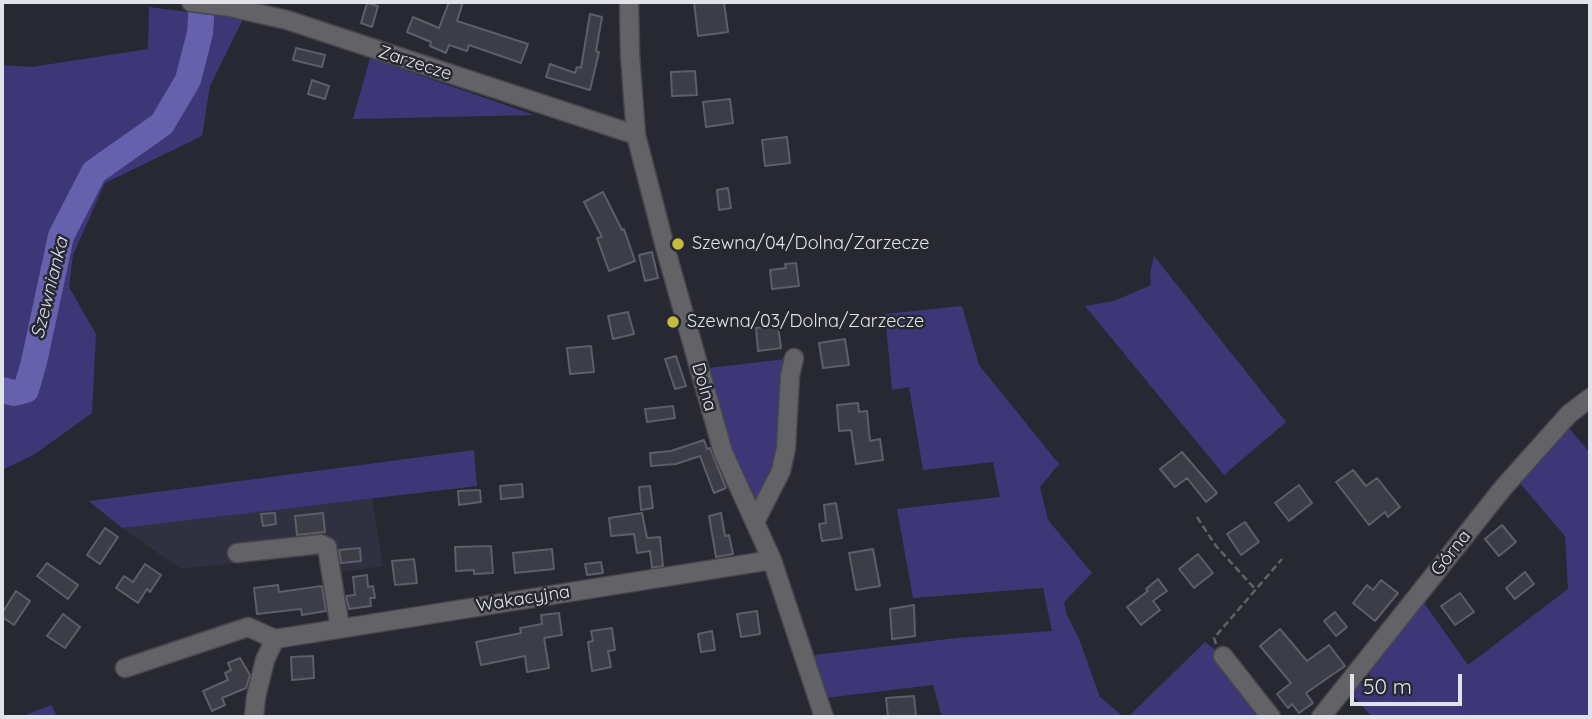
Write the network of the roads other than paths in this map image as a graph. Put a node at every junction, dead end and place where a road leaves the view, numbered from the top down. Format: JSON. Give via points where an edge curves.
{"nodes":[{"id":1,"x":191,"y":2,"type":"edge"},
{"id":2,"x":629,"y":2,"type":"edge"},
{"id":3,"x":636,"y":135,"type":"junction"},
{"id":4,"x":794,"y":358,"type":"dead end"},
{"id":5,"x":1590,"y":398,"type":"edge"},
{"id":6,"x":755,"y":522,"type":"junction"},
{"id":7,"x":237,"y":554,"type":"dead end"},
{"id":8,"x":772,"y":560,"type":"junction"},
{"id":9,"x":340,"y":628,"type":"junction"},
{"id":10,"x":275,"y":639,"type":"junction"},
{"id":11,"x":1223,"y":656,"type":"road end"},
{"id":12,"x":125,"y":668,"type":"dead end"},
{"id":13,"x":254,"y":717,"type":"edge"},
{"id":14,"x":824,"y":717,"type":"edge"},
{"id":15,"x":1271,"y":717,"type":"edge"},
{"id":16,"x":1321,"y":717,"type":"edge"}],
"edges":[{"from":1,"to":3,"type":"street","name":"Zarzecze","via":[[287,20]]},
{"from":2,"to":3,"type":"street","name":"Dolna"},
{"from":3,"to":6,"type":"street","name":"Dolna","via":[[709,409]]},
{"from":4,"to":6,"type":"street","via":[[786,447],[780,471]]},
{"from":5,"to":16,"type":"street","name":"Górna","via":[[1569,414],[1503,488]]},
{"from":6,"to":8,"type":"street","name":"Dolna"},
{"from":7,"to":9,"type":"street","via":[[327,547]]},
{"from":8,"to":9,"type":"street","name":"Wakacyjna"},
{"from":8,"to":14,"type":"street","name":"Dolna"},
{"from":9,"to":10,"type":"street","name":"Wakacyjna"},
{"from":10,"to":12,"type":"street","name":"Wakacyjna","via":[[248,627]]},
{"from":10,"to":13,"type":"street","via":[[265,660]]},
{"from":11,"to":15,"type":"street"}]}
